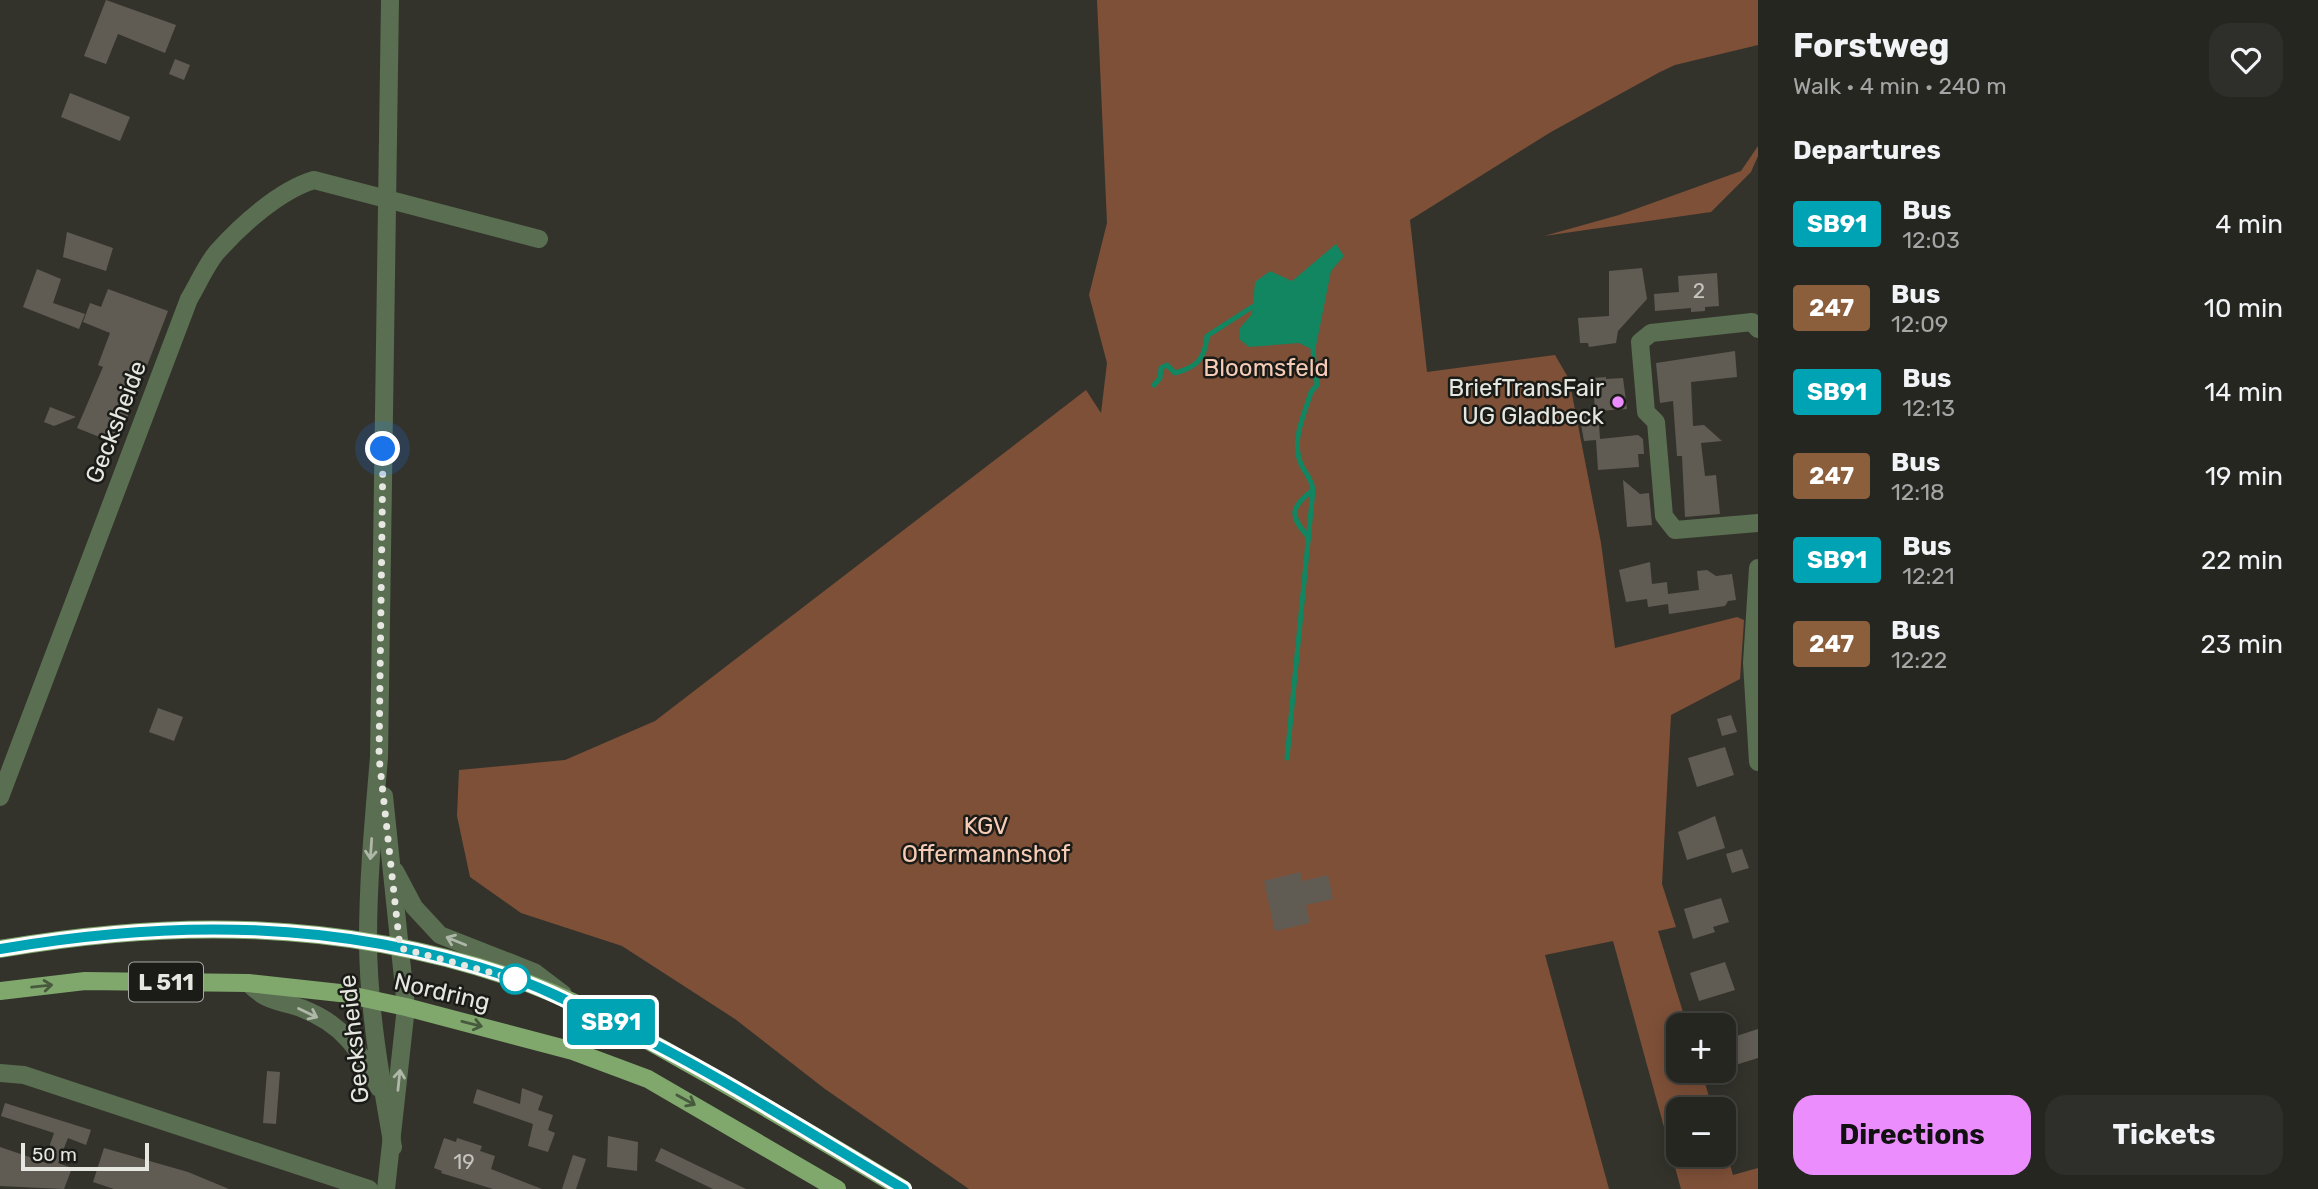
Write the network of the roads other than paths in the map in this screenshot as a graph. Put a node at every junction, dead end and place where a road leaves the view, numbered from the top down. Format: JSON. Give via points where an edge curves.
{"nodes":[{"id":1,"x":390,"y":0,"type":"edge"},
{"id":2,"x":386,"y":197,"type":"junction"},
{"id":3,"x":538,"y":239,"type":"dead end"},
{"id":4,"x":1758,"y":329,"type":"edge"},
{"id":5,"x":1758,"y":523,"type":"edge"},
{"id":6,"x":1758,"y":568,"type":"edge"},
{"id":7,"x":1756,"y":619,"type":"edge"},
{"id":8,"x":379,"y":757,"type":"junction"},
{"id":9,"x":1758,"y":762,"type":"edge"},
{"id":10,"x":0,"y":797,"type":"edge"},
{"id":11,"x":391,"y":862,"type":"junction"},
{"id":12,"x":368,"y":942,"type":"junction"},
{"id":13,"x":0,"y":948,"type":"edge"},
{"id":14,"x":400,"y":948,"type":"junction"},
{"id":15,"x":248,"y":984,"type":"junction"},
{"id":16,"x":0,"y":991,"type":"edge"},
{"id":17,"x":373,"y":1001,"type":"junction"},
{"id":18,"x":406,"y":1007,"type":"junction"},
{"id":19,"x":580,"y":1007,"type":"junction"},
{"id":20,"x":0,"y":1073,"type":"edge"},
{"id":21,"x":384,"y":1097,"type":"junction"},
{"id":22,"x":393,"y":1147,"type":"junction"},
{"id":23,"x":369,"y":1189,"type":"edge"},
{"id":24,"x":386,"y":1189,"type":"edge"},
{"id":25,"x":837,"y":1189,"type":"edge"},
{"id":26,"x":904,"y":1189,"type":"edge"}],
"edges":[{"from":1,"to":2,"type":"street","name":"Gecksheide"},
{"from":2,"to":3,"type":"street","name":"Gecksheide"},
{"from":2,"to":8,"type":"street","name":"Gecksheide"},
{"from":2,"to":10,"type":"street","name":"Gecksheide","via":[[314,180],[293,186],[216,253],[189,299]]},
{"from":4,"to":5,"type":"street","via":[[1752,322],[1651,333],[1640,342],[1646,412],[1656,422],[1664,516],[1675,530]]},
{"from":6,"to":7,"type":"street"},
{"from":7,"to":9,"type":"street","via":[[1752,663]]},
{"from":8,"to":11,"type":"street","name":"Gecksheide"},
{"from":8,"to":12,"type":"street","name":"Gecksheide","one_way":true},
{"from":11,"to":14,"type":"street","name":"Gecksheide"},
{"from":19,"to":11,"type":"street","name":"Nordring","one_way":true,"via":[[534,972],[440,935],[414,907]]},
{"from":12,"to":13,"type":"main road","name":"Nordring","number":"L 511","via":[[224,927],[64,937]]},
{"from":12,"to":14,"type":"main road","name":"Nordring","number":"L 511"},
{"from":12,"to":17,"type":"street","name":"Gecksheide"},
{"from":14,"to":18,"type":"street","name":"Gecksheide"},
{"from":14,"to":19,"type":"main road","name":"Nordring","number":"L 511","via":[[509,976]]},
{"from":16,"to":15,"type":"main road","name":"Nordring","number":"L 511","one_way":true,"via":[[85,981]]},
{"from":15,"to":17,"type":"main road","name":"Nordring","number":"L 511"},
{"from":15,"to":21,"type":"street","one_way":true,"via":[[266,1000],[301,1008],[355,1043]]},
{"from":17,"to":18,"type":"main road","name":"Nordring","number":"L 511"},
{"from":17,"to":21,"type":"street","name":"Gecksheide"},
{"from":22,"to":18,"type":"street","name":"Gecksheide","one_way":true},
{"from":18,"to":25,"type":"main road","name":"Nordring","number":"L 511","one_way":true,"via":[[573,1051],[648,1079]]},
{"from":19,"to":26,"type":"main road","name":"Nordring","number":"L 511","via":[[639,1035]]},
{"from":20,"to":23,"type":"street","via":[[24,1075]]},
{"from":21,"to":22,"type":"street","name":"Gecksheide"},
{"from":22,"to":24,"type":"street","name":"Gecksheide"}]}
